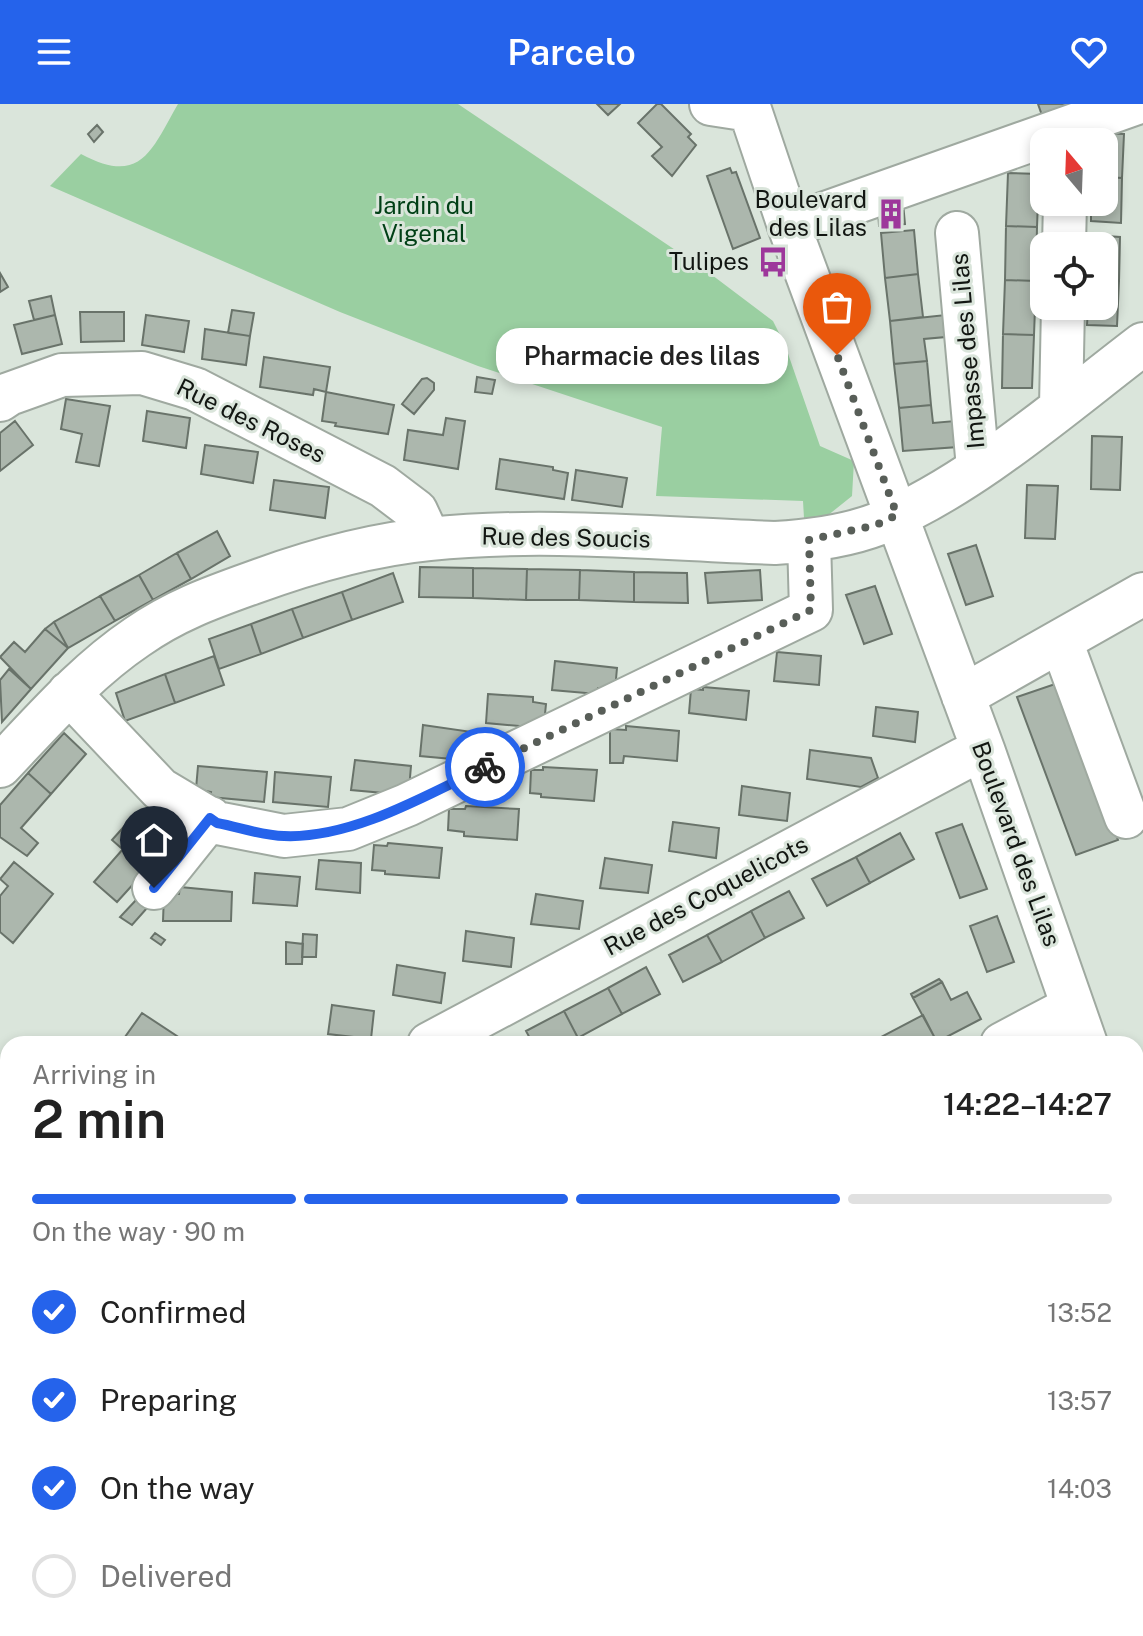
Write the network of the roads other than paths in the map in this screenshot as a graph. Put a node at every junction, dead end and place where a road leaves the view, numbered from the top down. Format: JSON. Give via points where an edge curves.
{"nodes":[{"id":1,"x":1134,"y":104,"type":"edge"},
{"id":2,"x":736,"y":106,"type":"edge"},
{"id":3,"x":789,"y":226,"type":"junction"},
{"id":4,"x":957,"y":233,"type":"dead end"},
{"id":5,"x":1063,"y":320,"type":"edge"},
{"id":6,"x":1143,"y":344,"type":"edge"},
{"id":7,"x":0,"y":400,"type":"edge"},
{"id":8,"x":1061,"y":406,"type":"junction"},
{"id":9,"x":978,"y":468,"type":"junction"},
{"id":10,"x":897,"y":515,"type":"junction"},
{"id":11,"x":429,"y":539,"type":"junction"},
{"id":12,"x":809,"y":540,"type":"junction"},
{"id":13,"x":1143,"y":594,"type":"edge"},
{"id":14,"x":1061,"y":641,"type":"junction"},
{"id":15,"x":69,"y":693,"type":"junction"},
{"id":16,"x":963,"y":696,"type":"junction"},
{"id":17,"x":984,"y":752,"type":"junction"},
{"id":18,"x":0,"y":766,"type":"edge"},
{"id":19,"x":1126,"y":817,"type":"dead end"},
{"id":20,"x":210,"y":818,"type":"junction"},
{"id":21,"x":154,"y":888,"type":"dead end"},
{"id":22,"x":1079,"y":1025,"type":"edge"},
{"id":23,"x":444,"y":1036,"type":"edge"},
{"id":24,"x":1034,"y":1036,"type":"edge"}],
"edges":[{"from":1,"to":3,"type":"street"},
{"from":2,"to":3,"type":"street","name":"Boulevard des Lilas"},
{"from":3,"to":10,"type":"street","name":"Boulevard des Lilas"},
{"from":4,"to":9,"type":"street","name":"Impasse des Lilas"},
{"from":5,"to":8,"type":"street"},
{"from":6,"to":8,"type":"street","name":"Rue des Soucis"},
{"from":7,"to":11,"type":"street","name":"Rue des Roses","via":[[62,375],[142,373],[195,389],[383,486],[416,511]]},
{"from":8,"to":9,"type":"street","name":"Rue des Soucis"},
{"from":9,"to":10,"type":"street","name":"Rue des Soucis"},
{"from":10,"to":12,"type":"street","name":"Rue des Soucis"},
{"from":10,"to":16,"type":"street","name":"Boulevard des Lilas"},
{"from":11,"to":12,"type":"street","name":"Rue des Soucis","via":[[524,534]]},
{"from":11,"to":15,"type":"street","name":"Rue des Soucis","via":[[303,564],[186,607],[135,638]]},
{"from":12,"to":20,"type":"street","via":[[811,610],[407,805],[348,829],[284,836]]},
{"from":13,"to":14,"type":"street"},
{"from":14,"to":16,"type":"street"},
{"from":14,"to":19,"type":"street"},
{"from":15,"to":18,"type":"street","name":"Rue des Soucis"},
{"from":15,"to":20,"type":"street","via":[[160,789]]},
{"from":16,"to":17,"type":"street","name":"Boulevard des Lilas"},
{"from":17,"to":22,"type":"street","name":"Boulevard des Lilas"},
{"from":17,"to":23,"type":"street","name":"Rue des Coquelicots"},
{"from":20,"to":21,"type":"street"},
{"from":22,"to":24,"type":"street"}]}
